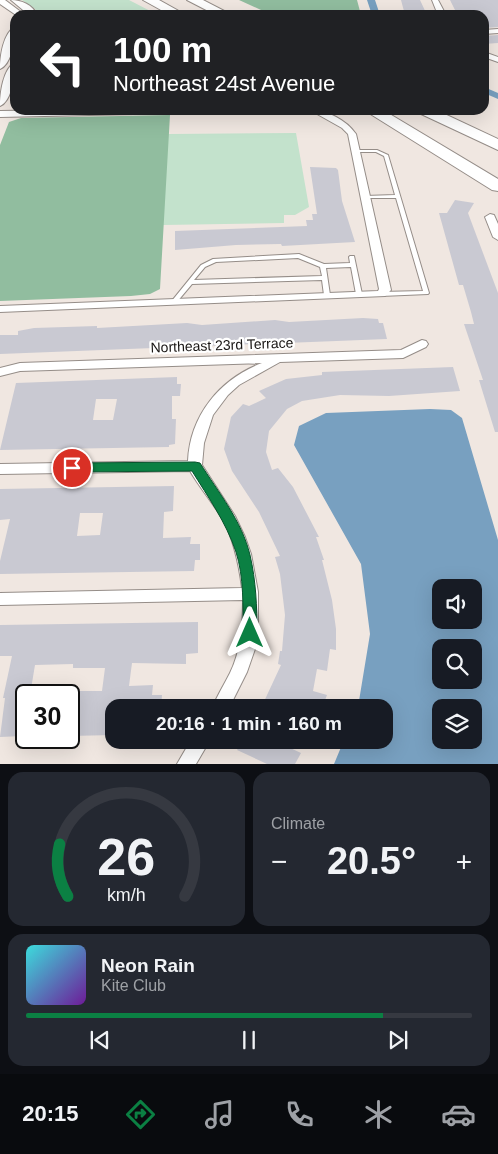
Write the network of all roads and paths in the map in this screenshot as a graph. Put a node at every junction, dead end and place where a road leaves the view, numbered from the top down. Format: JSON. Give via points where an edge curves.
{"nodes":[{"id":1,"x":0,"y":0,"type":"edge"},
{"id":2,"x":15,"y":0,"type":"edge"},
{"id":3,"x":149,"y":0,"type":"edge"},
{"id":4,"x":193,"y":0,"type":"edge"},
{"id":5,"x":14,"y":10,"type":"edge"},
{"id":6,"x":30,"y":10,"type":"edge"},
{"id":7,"x":170,"y":10,"type":"edge"},
{"id":8,"x":215,"y":10,"type":"edge"},
{"id":9,"x":10,"y":42,"type":"edge"},
{"id":10,"x":0,"y":66,"type":"edge"},
{"id":11,"x":10,"y":79,"type":"edge"},
{"id":12,"x":0,"y":104,"type":"edge"},
{"id":13,"x":323,"y":115,"type":"edge"},
{"id":14,"x":381,"y":115,"type":"edge"},
{"id":15,"x":382,"y":115,"type":"edge"},
{"id":16,"x":435,"y":115,"type":"edge"},
{"id":17,"x":454,"y":115,"type":"edge"},
{"id":18,"x":498,"y":135,"type":"edge"},
{"id":19,"x":498,"y":145,"type":"edge"},
{"id":20,"x":356,"y":151,"type":"junction"},
{"id":21,"x":498,"y":176,"type":"edge"},
{"id":22,"x":498,"y":186,"type":"edge"},
{"id":23,"x":398,"y":196,"type":"junction"},
{"id":24,"x":366,"y":197,"type":"junction"},
{"id":25,"x":498,"y":221,"type":"edge"},
{"id":26,"x":498,"y":237,"type":"edge"},
{"id":27,"x":352,"y":257,"type":"dead end"},
{"id":28,"x":353,"y":265,"type":"junction"},
{"id":29,"x":323,"y":266,"type":"junction"},
{"id":30,"x":325,"y":278,"type":"junction"},
{"id":31,"x":190,"y":282,"type":"junction"},
{"id":32,"x":360,"y":294,"type":"junction"},
{"id":33,"x":381,"y":294,"type":"junction"},
{"id":34,"x":327,"y":295,"type":"junction"},
{"id":35,"x":174,"y":302,"type":"junction"},
{"id":36,"x":0,"y":309,"type":"edge"},
{"id":37,"x":422,"y":344,"type":"dead end"},
{"id":38,"x":287,"y":358,"type":"junction"},
{"id":39,"x":210,"y":360,"type":"junction"},
{"id":40,"x":0,"y":372,"type":"edge"},
{"id":41,"x":240,"y":378,"type":"junction"},
{"id":42,"x":195,"y":466,"type":"junction"},
{"id":43,"x":0,"y":469,"type":"edge"},
{"id":44,"x":250,"y":594,"type":"junction"},
{"id":45,"x":0,"y":599,"type":"edge"},
{"id":46,"x":225,"y":699,"type":"edge"},
{"id":47,"x":195,"y":749,"type":"edge"},
{"id":48,"x":186,"y":764,"type":"edge"}],
"edges":[{"from":1,"to":5,"type":"street"},
{"from":2,"to":6,"type":"street"},
{"from":3,"to":7,"type":"highway"},
{"from":4,"to":8,"type":"highway"},
{"from":9,"to":10,"type":"street"},
{"from":11,"to":12,"type":"street"},
{"from":13,"to":20,"type":"street","via":[[349,129]]},
{"from":14,"to":22,"type":"highway"},
{"from":15,"to":21,"type":"highway"},
{"from":16,"to":19,"type":"highway"},
{"from":17,"to":18,"type":"highway"},
{"from":20,"to":23,"type":"lane","via":[[377,151],[386,155]]},
{"from":20,"to":24,"type":"street"},
{"from":23,"to":24,"type":"lane"},
{"from":23,"to":33,"type":"lane","via":[[426,293]]},
{"from":24,"to":33,"type":"street","via":[[385,290]]},
{"from":25,"to":26,"type":"street","via":[[490,216]]},
{"from":27,"to":28,"type":"lane"},
{"from":28,"to":29,"type":"lane"},
{"from":28,"to":32,"type":"lane"},
{"from":29,"to":30,"type":"lane"},
{"from":29,"to":31,"type":"lane","via":[[299,256],[215,260],[203,266]]},
{"from":30,"to":31,"type":"lane"},
{"from":30,"to":34,"type":"lane"},
{"from":31,"to":35,"type":"lane"},
{"from":32,"to":33,"type":"street"},
{"from":32,"to":34,"type":"street"},
{"from":34,"to":35,"type":"street"},
{"from":35,"to":36,"type":"street"},
{"from":37,"to":38,"type":"street","name":"Northeast 23rd Terrace","via":[[403,354]]},
{"from":38,"to":39,"type":"street","name":"Northeast 23rd Terrace"},
{"from":38,"to":41,"type":"street"},
{"from":39,"to":40,"type":"street","name":"Northeast 23rd Terrace","via":[[20,367]]},
{"from":39,"to":41,"type":"street","via":[[237,369]]},
{"from":41,"to":42,"type":"street","via":[[223,392],[202,421]]},
{"from":42,"to":43,"type":"street"},
{"from":42,"to":44,"type":"street","via":[[237,534]]},
{"from":44,"to":45,"type":"street"},
{"from":44,"to":46,"type":"street","via":[[250,633],[241,668]]},
{"from":47,"to":48,"type":"street"}]}
